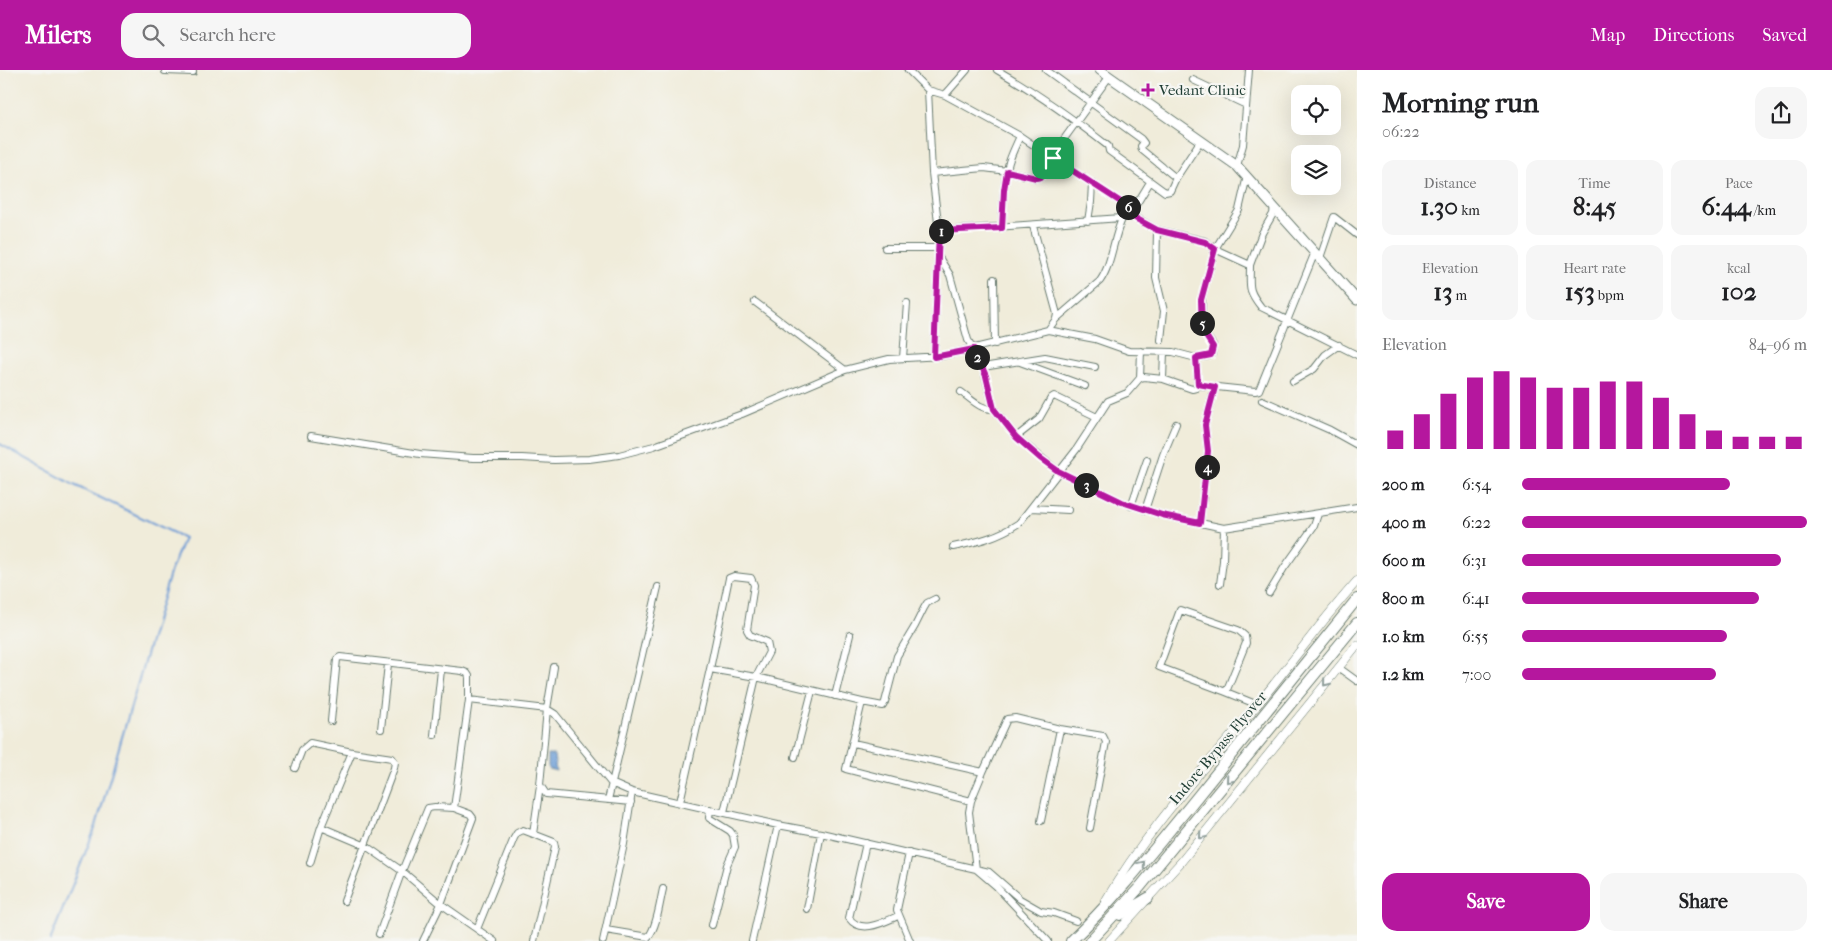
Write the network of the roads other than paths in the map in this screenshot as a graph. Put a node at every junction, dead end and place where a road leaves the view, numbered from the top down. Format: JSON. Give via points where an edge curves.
{"nodes":[{"id":1,"x":908,"y":70,"type":"edge"},
{"id":2,"x":967,"y":70,"type":"edge"},
{"id":3,"x":997,"y":70,"type":"edge"},
{"id":4,"x":1046,"y":70,"type":"edge"},
{"id":5,"x":1100,"y":70,"type":"edge"},
{"id":6,"x":1249,"y":70,"type":"edge"},
{"id":7,"x":165,"y":71,"type":"edge"},
{"id":8,"x":193,"y":72,"type":"dead end"},
{"id":9,"x":1109,"y":77,"type":"junction"},
{"id":10,"x":1194,"y":80,"type":"dead end"},
{"id":11,"x":928,"y":90,"type":"junction"},
{"id":12,"x":945,"y":95,"type":"junction"},
{"id":13,"x":1091,"y":102,"type":"junction"},
{"id":14,"x":1246,"y":105,"type":"junction"},
{"id":15,"x":1077,"y":122,"type":"junction"},
{"id":16,"x":1020,"y":136,"type":"junction"},
{"id":17,"x":1201,"y":140,"type":"junction"},
{"id":18,"x":1052,"y":157,"type":"junction"},
{"id":19,"x":1237,"y":166,"type":"junction"},
{"id":20,"x":1007,"y":171,"type":"junction"},
{"id":21,"x":932,"y":173,"type":"junction"},
{"id":22,"x":1247,"y":176,"type":"junction"},
{"id":23,"x":1176,"y":178,"type":"junction"},
{"id":24,"x":1150,"y":182,"type":"junction"},
{"id":25,"x":1092,"y":183,"type":"junction"},
{"id":26,"x":1274,"y":206,"type":"junction"},
{"id":27,"x":1133,"y":210,"type":"junction"},
{"id":28,"x":1135,"y":218,"type":"junction"},
{"id":29,"x":1122,"y":219,"type":"junction"},
{"id":30,"x":1088,"y":221,"type":"junction"},
{"id":31,"x":1033,"y":226,"type":"junction"},
{"id":32,"x":1002,"y":228,"type":"junction"},
{"id":33,"x":1157,"y":230,"type":"junction"},
{"id":34,"x":939,"y":231,"type":"junction"},
{"id":35,"x":1356,"y":231,"type":"edge"},
{"id":36,"x":885,"y":248,"type":"dead end"},
{"id":37,"x":938,"y":248,"type":"junction"},
{"id":38,"x":1215,"y":249,"type":"junction"},
{"id":39,"x":1318,"y":255,"type":"junction"},
{"id":40,"x":938,"y":256,"type":"junction"},
{"id":41,"x":1250,"y":265,"type":"junction"},
{"id":42,"x":994,"y":279,"type":"dead end"},
{"id":43,"x":1357,"y":300,"type":"edge"},
{"id":44,"x":755,"y":302,"type":"dead end"},
{"id":45,"x":908,"y":304,"type":"dead end"},
{"id":46,"x":1056,"y":319,"type":"junction"},
{"id":47,"x":1287,"y":321,"type":"junction"},
{"id":48,"x":1048,"y":330,"type":"junction"},
{"id":49,"x":1161,"y":340,"type":"dead end"},
{"id":50,"x":995,"y":344,"type":"junction"},
{"id":51,"x":1338,"y":345,"type":"junction"},
{"id":52,"x":974,"y":349,"type":"junction"},
{"id":53,"x":1141,"y":351,"type":"junction"},
{"id":54,"x":1164,"y":352,"type":"junction"},
{"id":55,"x":1357,"y":355,"type":"edge"},
{"id":56,"x":934,"y":357,"type":"junction"},
{"id":57,"x":903,"y":358,"type":"junction"},
{"id":58,"x":1196,"y":358,"type":"junction"},
{"id":59,"x":1019,"y":361,"type":"junction"},
{"id":60,"x":1095,"y":366,"type":"dead end"},
{"id":61,"x":983,"y":367,"type":"junction"},
{"id":62,"x":845,"y":370,"type":"junction"},
{"id":63,"x":1140,"y":378,"type":"junction"},
{"id":64,"x":1163,"y":379,"type":"junction"},
{"id":65,"x":1293,"y":381,"type":"dead end"},
{"id":66,"x":1198,"y":384,"type":"junction"},
{"id":67,"x":1085,"y":386,"type":"dead end"},
{"id":68,"x":1215,"y":387,"type":"junction"},
{"id":69,"x":961,"y":392,"type":"dead end"},
{"id":70,"x":1262,"y":400,"type":"dead end"},
{"id":71,"x":994,"y":409,"type":"junction"},
{"id":72,"x":1097,"y":417,"type":"junction"},
{"id":73,"x":1176,"y":424,"type":"dead end"},
{"id":74,"x":310,"y":436,"type":"dead end"},
{"id":75,"x":1016,"y":437,"type":"junction"},
{"id":76,"x":1357,"y":445,"type":"edge"},
{"id":77,"x":1147,"y":460,"type":"dead end"},
{"id":78,"x":1058,"y":471,"type":"junction"},
{"id":79,"x":1132,"y":506,"type":"junction"},
{"id":80,"x":1357,"y":507,"type":"edge"},
{"id":81,"x":1032,"y":508,"type":"junction"},
{"id":82,"x":1068,"y":510,"type":"dead end"},
{"id":83,"x":1145,"y":510,"type":"junction"},
{"id":84,"x":1318,"y":514,"type":"junction"},
{"id":85,"x":1200,"y":523,"type":"junction"},
{"id":86,"x":1224,"y":528,"type":"junction"},
{"id":87,"x":953,"y":547,"type":"dead end"},
{"id":88,"x":1357,"y":581,"type":"edge"},
{"id":89,"x":1220,"y":584,"type":"dead end"},
{"id":90,"x":658,"y":588,"type":"dead end"},
{"id":91,"x":1269,"y":592,"type":"dead end"},
{"id":92,"x":935,"y":599,"type":"dead end"},
{"id":93,"x":1357,"y":599,"type":"edge"},
{"id":94,"x":1357,"y":622,"type":"edge"},
{"id":95,"x":850,"y":635,"type":"dead end"},
{"id":96,"x":1357,"y":646,"type":"edge"},
{"id":97,"x":388,"y":664,"type":"junction"},
{"id":98,"x":554,"y":667,"type":"dead end"},
{"id":99,"x":710,"y":668,"type":"junction"},
{"id":100,"x":1339,"y":668,"type":"junction"},
{"id":101,"x":441,"y":670,"type":"junction"},
{"id":102,"x":756,"y":677,"type":"junction"},
{"id":103,"x":1357,"y":681,"type":"edge"},
{"id":104,"x":812,"y":691,"type":"junction"},
{"id":105,"x":1226,"y":692,"type":"junction"},
{"id":106,"x":835,"y":696,"type":"junction"},
{"id":107,"x":469,"y":700,"type":"junction"},
{"id":108,"x":862,"y":702,"type":"junction"},
{"id":109,"x":1258,"y":704,"type":"junction"},
{"id":110,"x":547,"y":709,"type":"junction"},
{"id":111,"x":331,"y":721,"type":"dead end"},
{"id":112,"x":381,"y":729,"type":"dead end"},
{"id":113,"x":1060,"y":729,"type":"junction"},
{"id":114,"x":434,"y":735,"type":"dead end"},
{"id":115,"x":853,"y":743,"type":"junction"},
{"id":116,"x":352,"y":752,"type":"junction"},
{"id":117,"x":795,"y":757,"type":"dead end"},
{"id":118,"x":295,"y":768,"type":"dead end"},
{"id":119,"x":983,"y":772,"type":"junction"},
{"id":120,"x":611,"y":783,"type":"junction"},
{"id":121,"x":540,"y":785,"type":"junction"},
{"id":122,"x":632,"y":792,"type":"junction"},
{"id":123,"x":608,"y":800,"type":"junction"},
{"id":124,"x":971,"y":801,"type":"junction"},
{"id":125,"x":631,"y":802,"type":"junction"},
{"id":126,"x":680,"y":802,"type":"junction"},
{"id":127,"x":454,"y":808,"type":"junction"},
{"id":128,"x":710,"y":809,"type":"junction"},
{"id":129,"x":724,"y":812,"type":"junction"},
{"id":130,"x":1041,"y":821,"type":"dead end"},
{"id":131,"x":778,"y":825,"type":"junction"},
{"id":132,"x":320,"y":828,"type":"junction"},
{"id":133,"x":1090,"y":828,"type":"dead end"},
{"id":134,"x":821,"y":832,"type":"junction"},
{"id":135,"x":533,"y":834,"type":"junction"},
{"id":136,"x":866,"y":843,"type":"junction"},
{"id":137,"x":366,"y":846,"type":"junction"},
{"id":138,"x":909,"y":854,"type":"junction"},
{"id":139,"x":310,"y":863,"type":"dead end"},
{"id":140,"x":976,"y":869,"type":"junction"},
{"id":141,"x":402,"y":871,"type":"junction"},
{"id":142,"x":663,"y":889,"type":"dead end"},
{"id":143,"x":1148,"y":898,"type":"junction"},
{"id":144,"x":344,"y":901,"type":"dead end"},
{"id":145,"x":441,"y":904,"type":"junction"},
{"id":146,"x":807,"y":909,"type":"dead end"},
{"id":147,"x":1099,"y":914,"type":"junction"},
{"id":148,"x":898,"y":916,"type":"junction"},
{"id":149,"x":1076,"y":921,"type":"dead end"},
{"id":150,"x":1109,"y":922,"type":"junction"},
{"id":151,"x":712,"y":925,"type":"dead end"},
{"id":152,"x":476,"y":929,"type":"junction"},
{"id":153,"x":606,"y":930,"type":"junction"},
{"id":154,"x":379,"y":934,"type":"dead end"},
{"id":155,"x":423,"y":941,"type":"edge"},
{"id":156,"x":494,"y":941,"type":"edge"},
{"id":157,"x":534,"y":941,"type":"edge"},
{"id":158,"x":603,"y":941,"type":"edge"},
{"id":159,"x":752,"y":941,"type":"edge"},
{"id":160,"x":910,"y":941,"type":"edge"},
{"id":161,"x":1048,"y":941,"type":"edge"},
{"id":162,"x":1071,"y":941,"type":"edge"},
{"id":163,"x":1090,"y":941,"type":"edge"},
{"id":164,"x":1109,"y":941,"type":"edge"}],
"edges":[{"from":1,"to":11,"type":"street"},
{"from":2,"to":12,"type":"street"},
{"from":3,"to":15,"type":"street"},
{"from":4,"to":13,"type":"street"},
{"from":5,"to":9,"type":"main road"},
{"from":6,"to":14,"type":"street"},
{"from":7,"to":8,"type":"street"},
{"from":9,"to":13,"type":"street"},
{"from":9,"to":17,"type":"main road"},
{"from":10,"to":14,"type":"street"},
{"from":11,"to":12,"type":"street"},
{"from":11,"to":21,"type":"street"},
{"from":12,"to":16,"type":"street"},
{"from":13,"to":15,"type":"street"},
{"from":13,"to":23,"type":"street","via":[[1141,139],[1144,143],[1142,150]]},
{"from":14,"to":19,"type":"street","via":[[1243,145]]},
{"from":15,"to":18,"type":"street"},
{"from":15,"to":24,"type":"street"},
{"from":16,"to":18,"type":"street"},
{"from":16,"to":20,"type":"street"},
{"from":17,"to":19,"type":"main road"},
{"from":17,"to":23,"type":"street"},
{"from":18,"to":20,"type":"street","via":[[1041,177]]},
{"from":18,"to":25,"type":"street"},
{"from":19,"to":22,"type":"main road"},
{"from":20,"to":21,"type":"street","via":[[976,168]]},
{"from":20,"to":32,"type":"street"},
{"from":21,"to":34,"type":"street"},
{"from":22,"to":26,"type":"main road"},
{"from":22,"to":38,"type":"street","via":[[1239,210]]},
{"from":23,"to":24,"type":"street","via":[[1167,192]]},
{"from":24,"to":27,"type":"street"},
{"from":25,"to":27,"type":"street"},
{"from":25,"to":30,"type":"street"},
{"from":26,"to":39,"type":"main road"},
{"from":26,"to":41,"type":"street"},
{"from":27,"to":28,"type":"street"},
{"from":28,"to":29,"type":"street"},
{"from":28,"to":33,"type":"street"},
{"from":29,"to":30,"type":"street"},
{"from":29,"to":46,"type":"street","via":[[1105,274]]},
{"from":30,"to":31,"type":"street"},
{"from":31,"to":32,"type":"street"},
{"from":31,"to":46,"type":"street"},
{"from":32,"to":34,"type":"street"},
{"from":33,"to":38,"type":"street","via":[[1205,242]]},
{"from":33,"to":49,"type":"street","via":[[1156,278],[1164,311]]},
{"from":34,"to":37,"type":"street"},
{"from":35,"to":39,"type":"street","via":[[1334,217]]},
{"from":36,"to":37,"type":"street"},
{"from":37,"to":40,"type":"street"},
{"from":38,"to":41,"type":"street"},
{"from":38,"to":58,"type":"street","via":[[1201,300],[1202,330],[1213,347],[1211,355]]},
{"from":39,"to":43,"type":"main road"},
{"from":39,"to":47,"type":"street"},
{"from":40,"to":52,"type":"street","via":[[950,275]]},
{"from":40,"to":56,"type":"street"},
{"from":41,"to":47,"type":"street","via":[[1252,295],[1261,307]]},
{"from":42,"to":50,"type":"street"},
{"from":44,"to":62,"type":"street"},
{"from":45,"to":57,"type":"street"},
{"from":46,"to":48,"type":"street"},
{"from":47,"to":51,"type":"street"},
{"from":47,"to":68,"type":"street","via":[[1259,390]]},
{"from":48,"to":50,"type":"street"},
{"from":48,"to":53,"type":"street","via":[[1095,339],[1129,351]]},
{"from":50,"to":52,"type":"street"},
{"from":51,"to":55,"type":"street"},
{"from":51,"to":65,"type":"street","via":[[1314,370]]},
{"from":52,"to":56,"type":"street"},
{"from":52,"to":61,"type":"street"},
{"from":53,"to":54,"type":"street"},
{"from":53,"to":63,"type":"street"},
{"from":54,"to":58,"type":"street"},
{"from":54,"to":64,"type":"street"},
{"from":56,"to":57,"type":"street"},
{"from":57,"to":62,"type":"street"},
{"from":58,"to":66,"type":"street"},
{"from":59,"to":60,"type":"street","via":[[1052,358]]},
{"from":59,"to":61,"type":"street"},
{"from":59,"to":67,"type":"street"},
{"from":61,"to":71,"type":"street"},
{"from":62,"to":74,"type":"street","via":[[742,414],[654,446],[588,459],[420,454]]},
{"from":63,"to":64,"type":"street"},
{"from":63,"to":72,"type":"street","via":[[1127,393],[1108,401]]},
{"from":64,"to":66,"type":"street","via":[[1192,389]]},
{"from":66,"to":68,"type":"street"},
{"from":68,"to":85,"type":"street","via":[[1205,425],[1208,451]]},
{"from":69,"to":71,"type":"street","via":[[981,407]]},
{"from":70,"to":76,"type":"street"},
{"from":71,"to":75,"type":"street"},
{"from":72,"to":75,"type":"street","via":[[1054,396],[1039,419]]},
{"from":72,"to":78,"type":"street"},
{"from":73,"to":83,"type":"street"},
{"from":75,"to":78,"type":"street"},
{"from":77,"to":79,"type":"street"},
{"from":78,"to":79,"type":"street"},
{"from":78,"to":81,"type":"street"},
{"from":79,"to":83,"type":"street"},
{"from":80,"to":84,"type":"street"},
{"from":81,"to":82,"type":"street"},
{"from":81,"to":87,"type":"street","via":[[1019,523],[1006,531]]},
{"from":83,"to":85,"type":"street"},
{"from":84,"to":86,"type":"street"},
{"from":84,"to":91,"type":"street","via":[[1314,526]]},
{"from":85,"to":86,"type":"street"},
{"from":86,"to":89,"type":"street"},
{"from":88,"to":109,"type":"street"},
{"from":90,"to":120,"type":"street"},
{"from":92,"to":108,"type":"street","via":[[927,603],[897,656],[885,702],[878,706]]},
{"from":147,"to":93,"type":"highway","name":"Indore Bypass Flyover","one_way":true,"via":[[1258,724]]},
{"from":94,"to":150,"type":"highway","name":"Indore Bypass Flyover","one_way":true},
{"from":95,"to":106,"type":"street"},
{"from":96,"to":100,"type":"street"},
{"from":97,"to":101,"type":"street"},
{"from":97,"to":111,"type":"street","via":[[345,656],[337,659]]},
{"from":97,"to":112,"type":"street"},
{"from":98,"to":110,"type":"street"},
{"from":99,"to":102,"type":"street"},
{"from":99,"to":102,"type":"street","via":[[728,580],[734,576],[751,578],[754,585],[747,630],[750,635],[767,642],[769,652]]},
{"from":99,"to":126,"type":"street"},
{"from":100,"to":103,"type":"street"},
{"from":100,"to":143,"type":"street","one_way":true,"via":[[1193,848]]},
{"from":101,"to":107,"type":"street","via":[[467,673]]},
{"from":101,"to":114,"type":"street"},
{"from":102,"to":104,"type":"street"},
{"from":102,"to":129,"type":"street"},
{"from":104,"to":106,"type":"street"},
{"from":104,"to":117,"type":"street"},
{"from":105,"to":105,"type":"street","via":[[1246,643],[1245,636],[1238,630],[1180,610],[1159,667]]},
{"from":105,"to":109,"type":"street"},
{"from":106,"to":108,"type":"street"},
{"from":107,"to":110,"type":"street"},
{"from":107,"to":127,"type":"street"},
{"from":108,"to":115,"type":"street"},
{"from":109,"to":147,"type":"street","via":[[1155,829],[1116,883]]},
{"from":110,"to":120,"type":"street","via":[[555,714]]},
{"from":110,"to":121,"type":"street"},
{"from":113,"to":119,"type":"street","via":[[1007,719]]},
{"from":113,"to":130,"type":"street"},
{"from":113,"to":133,"type":"street","via":[[1103,736],[1106,740]]},
{"from":115,"to":119,"type":"street"},
{"from":115,"to":124,"type":"street","via":[[846,769]]},
{"from":116,"to":118,"type":"street","via":[[310,743],[302,750]]},
{"from":116,"to":132,"type":"street"},
{"from":116,"to":137,"type":"street","via":[[392,758],[395,762]]},
{"from":119,"to":124,"type":"street"},
{"from":120,"to":122,"type":"street"},
{"from":120,"to":123,"type":"street"},
{"from":121,"to":123,"type":"street","via":[[546,794]]},
{"from":121,"to":135,"type":"street"},
{"from":122,"to":125,"type":"street"},
{"from":122,"to":126,"type":"street"},
{"from":123,"to":125,"type":"street"},
{"from":124,"to":140,"type":"street"},
{"from":125,"to":153,"type":"street"},
{"from":126,"to":128,"type":"street"},
{"from":127,"to":141,"type":"street","via":[[428,808]]},
{"from":127,"to":145,"type":"street","via":[[473,818]]},
{"from":128,"to":129,"type":"street"},
{"from":128,"to":151,"type":"street","via":[[709,818],[730,831],[735,847],[727,865]]},
{"from":129,"to":131,"type":"street"},
{"from":131,"to":134,"type":"street"},
{"from":131,"to":159,"type":"street"},
{"from":132,"to":137,"type":"street"},
{"from":132,"to":139,"type":"street"},
{"from":134,"to":136,"type":"street"},
{"from":134,"to":146,"type":"street"},
{"from":135,"to":152,"type":"street","via":[[523,830],[514,838]]},
{"from":135,"to":157,"type":"street","via":[[554,842],[555,848]]},
{"from":136,"to":138,"type":"street"},
{"from":136,"to":148,"type":"street","via":[[849,918],[853,923],[876,926]]},
{"from":137,"to":141,"type":"street"},
{"from":137,"to":144,"type":"street"},
{"from":138,"to":140,"type":"street"},
{"from":138,"to":148,"type":"street"},
{"from":140,"to":149,"type":"street","via":[[989,872],[1020,899],[1041,911]]},
{"from":140,"to":161,"type":"street"},
{"from":141,"to":145,"type":"street"},
{"from":141,"to":154,"type":"street"},
{"from":142,"to":153,"type":"street","via":[[652,934],[648,937]]},
{"from":143,"to":150,"type":"highway"},
{"from":143,"to":164,"type":"street"},
{"from":145,"to":152,"type":"street"},
{"from":145,"to":155,"type":"street"},
{"from":147,"to":162,"type":"highway","name":"Indore Bypass Flyover"},
{"from":148,"to":160,"type":"street"},
{"from":150,"to":163,"type":"highway"},
{"from":152,"to":156,"type":"street"},
{"from":153,"to":158,"type":"street"}]}
